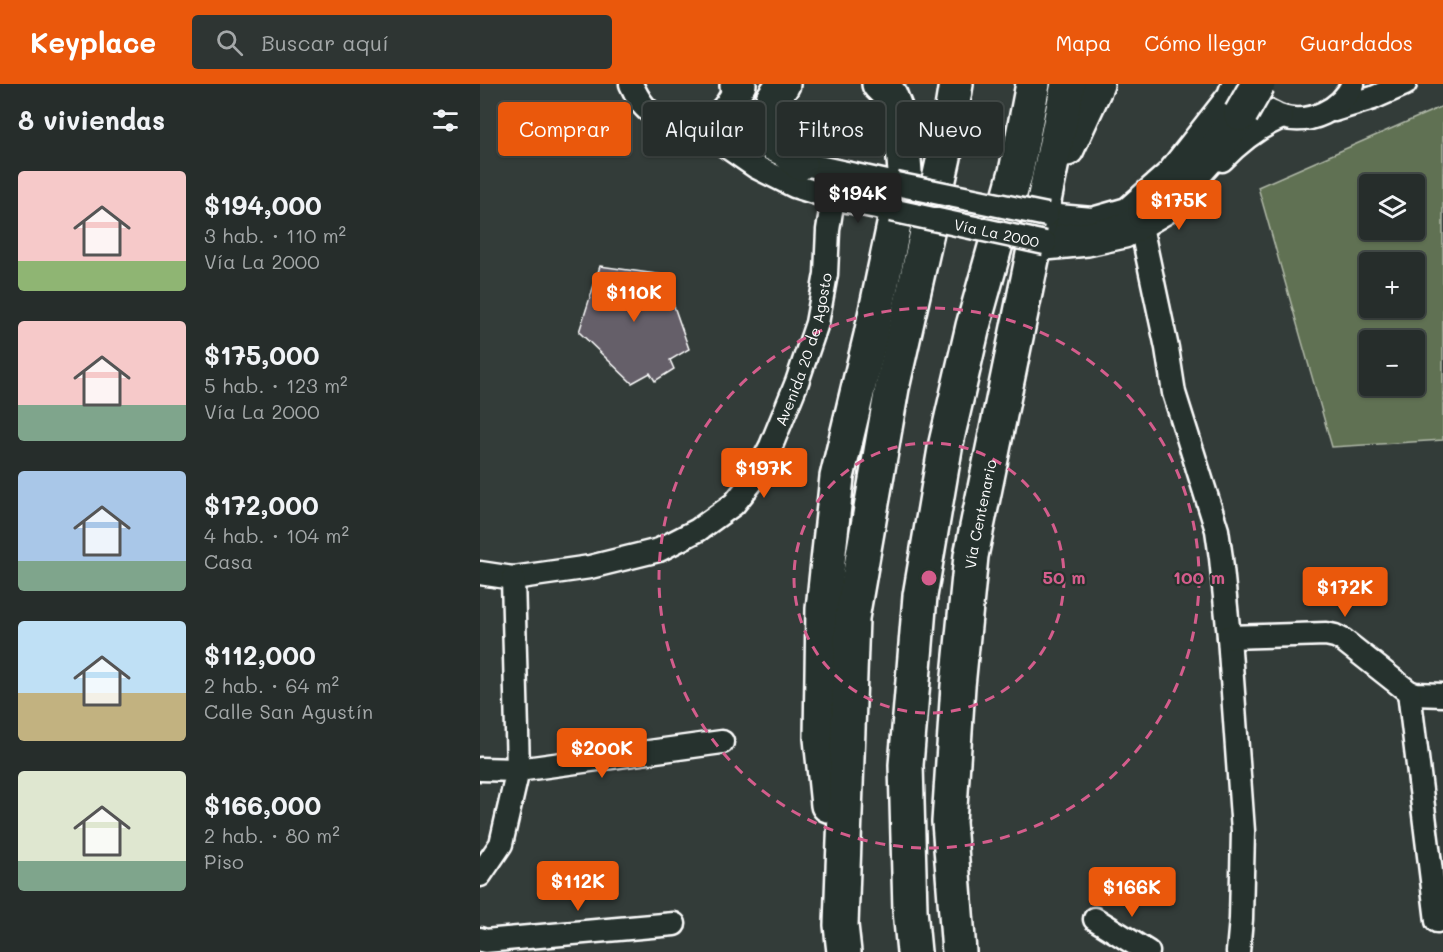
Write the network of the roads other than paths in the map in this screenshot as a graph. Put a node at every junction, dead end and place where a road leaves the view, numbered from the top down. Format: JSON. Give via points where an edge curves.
{"nodes":[{"id":1,"x":631,"y":84,"type":"edge"},
{"id":2,"x":783,"y":84,"type":"edge"},
{"id":3,"x":879,"y":84,"type":"edge"},
{"id":4,"x":956,"y":84,"type":"edge"},
{"id":5,"x":963,"y":84,"type":"edge"},
{"id":6,"x":1033,"y":84,"type":"edge"},
{"id":7,"x":1068,"y":84,"type":"edge"},
{"id":8,"x":1097,"y":84,"type":"edge"},
{"id":9,"x":1258,"y":84,"type":"edge"},
{"id":10,"x":1353,"y":84,"type":"edge"},
{"id":11,"x":1406,"y":84,"type":"edge"},
{"id":12,"x":736,"y":88,"type":"edge"},
{"id":13,"x":1240,"y":94,"type":"edge"},
{"id":14,"x":726,"y":102,"type":"edge"},
{"id":15,"x":643,"y":104,"type":"edge"},
{"id":16,"x":1330,"y":111,"type":"junction"},
{"id":17,"x":1282,"y":117,"type":"junction"},
{"id":18,"x":740,"y":156,"type":"edge"},
{"id":19,"x":944,"y":157,"type":"junction"},
{"id":20,"x":800,"y":163,"type":"junction"},
{"id":21,"x":833,"y":198,"type":"junction"},
{"id":22,"x":1045,"y":219,"type":"junction"},
{"id":23,"x":1142,"y":231,"type":"junction"},
{"id":24,"x":480,"y":573,"type":"edge"},
{"id":25,"x":513,"y":578,"type":"junction"},
{"id":26,"x":1229,"y":637,"type":"junction"},
{"id":27,"x":1409,"y":692,"type":"junction"},
{"id":28,"x":1443,"y":695,"type":"edge"},
{"id":29,"x":722,"y":742,"type":"dead end"},
{"id":30,"x":480,"y":769,"type":"edge"},
{"id":31,"x":518,"y":770,"type":"junction"},
{"id":32,"x":480,"y":875,"type":"edge"},
{"id":33,"x":1095,"y":919,"type":"dead end"},
{"id":34,"x":1437,"y":921,"type":"dead end"},
{"id":35,"x":674,"y":924,"type":"dead end"},
{"id":36,"x":843,"y":938,"type":"edge"},
{"id":37,"x":480,"y":939,"type":"edge"},
{"id":38,"x":914,"y":952,"type":"edge"},
{"id":39,"x":959,"y":952,"type":"edge"},
{"id":40,"x":1148,"y":952,"type":"edge"},
{"id":41,"x":1238,"y":952,"type":"edge"}],
"edges":[{"from":1,"to":15,"type":"street","name":"Vía La 2000"},
{"from":2,"to":20,"type":"highway","via":[[773,99],[770,121],[778,143]]},
{"from":3,"to":36,"type":"highway","via":[[890,95],[899,118],[905,172],[837,477],[823,609],[821,738]]},
{"from":4,"to":19,"type":"highway"},
{"from":5,"to":19,"type":"highway"},
{"from":6,"to":38,"type":"highway","via":[[1016,172],[973,326],[946,443],[920,596],[906,765]]},
{"from":7,"to":22,"type":"highway","name":"Vía Centenario"},
{"from":8,"to":22,"type":"highway"},
{"from":9,"to":13,"type":"highway","bridge":true},
{"from":10,"to":16,"type":"street"},
{"from":11,"to":16,"type":"street"},
{"from":12,"to":14,"type":"street"},
{"from":12,"to":20,"type":"street","name":"Vía La 2000","via":[[732,109],[737,124],[749,137]]},
{"from":13,"to":17,"type":"street","via":[[1247,90],[1262,107]]},
{"from":13,"to":22,"type":"highway","via":[[1214,151],[1163,208],[1124,231],[1086,239]]},
{"from":16,"to":17,"type":"street","via":[[1306,119]]},
{"from":17,"to":23,"type":"street","name":"Vía La 2000","via":[[1238,144],[1181,203]]},
{"from":18,"to":21,"type":"street","name":"Vía La 2000","via":[[794,186]]},
{"from":19,"to":36,"type":"highway","via":[[892,388],[852,618]]},
{"from":20,"to":22,"type":"street","name":"Vía La 2000","bridge":true},
{"from":21,"to":22,"type":"street","name":"Vía La 2000","bridge":true,"via":[[891,210]]},
{"from":21,"to":25,"type":"street","name":"Avenida 20 de Agosto","via":[[817,323],[771,446],[734,504],[698,530],[659,550],[590,567]]},
{"from":22,"to":23,"type":"street","name":"Vía La 2000","via":[[1082,249],[1121,243]]},
{"from":22,"to":39,"type":"highway","name":"Vía Centenario","via":[[971,556],[949,822]]},
{"from":23,"to":26,"type":"street","via":[[1174,393],[1217,530]]},
{"from":24,"to":25,"type":"street","name":"Avenida 20 de Agosto"},
{"from":25,"to":31,"type":"street"},
{"from":26,"to":27,"type":"street","via":[[1335,636]]},
{"from":26,"to":41,"type":"street","via":[[1243,831]]},
{"from":27,"to":28,"type":"street"},
{"from":27,"to":34,"type":"street"},
{"from":29,"to":31,"type":"street"},
{"from":30,"to":31,"type":"street"},
{"from":31,"to":32,"type":"street","via":[[501,844]]},
{"from":33,"to":40,"type":"street"},
{"from":35,"to":37,"type":"street"}]}
